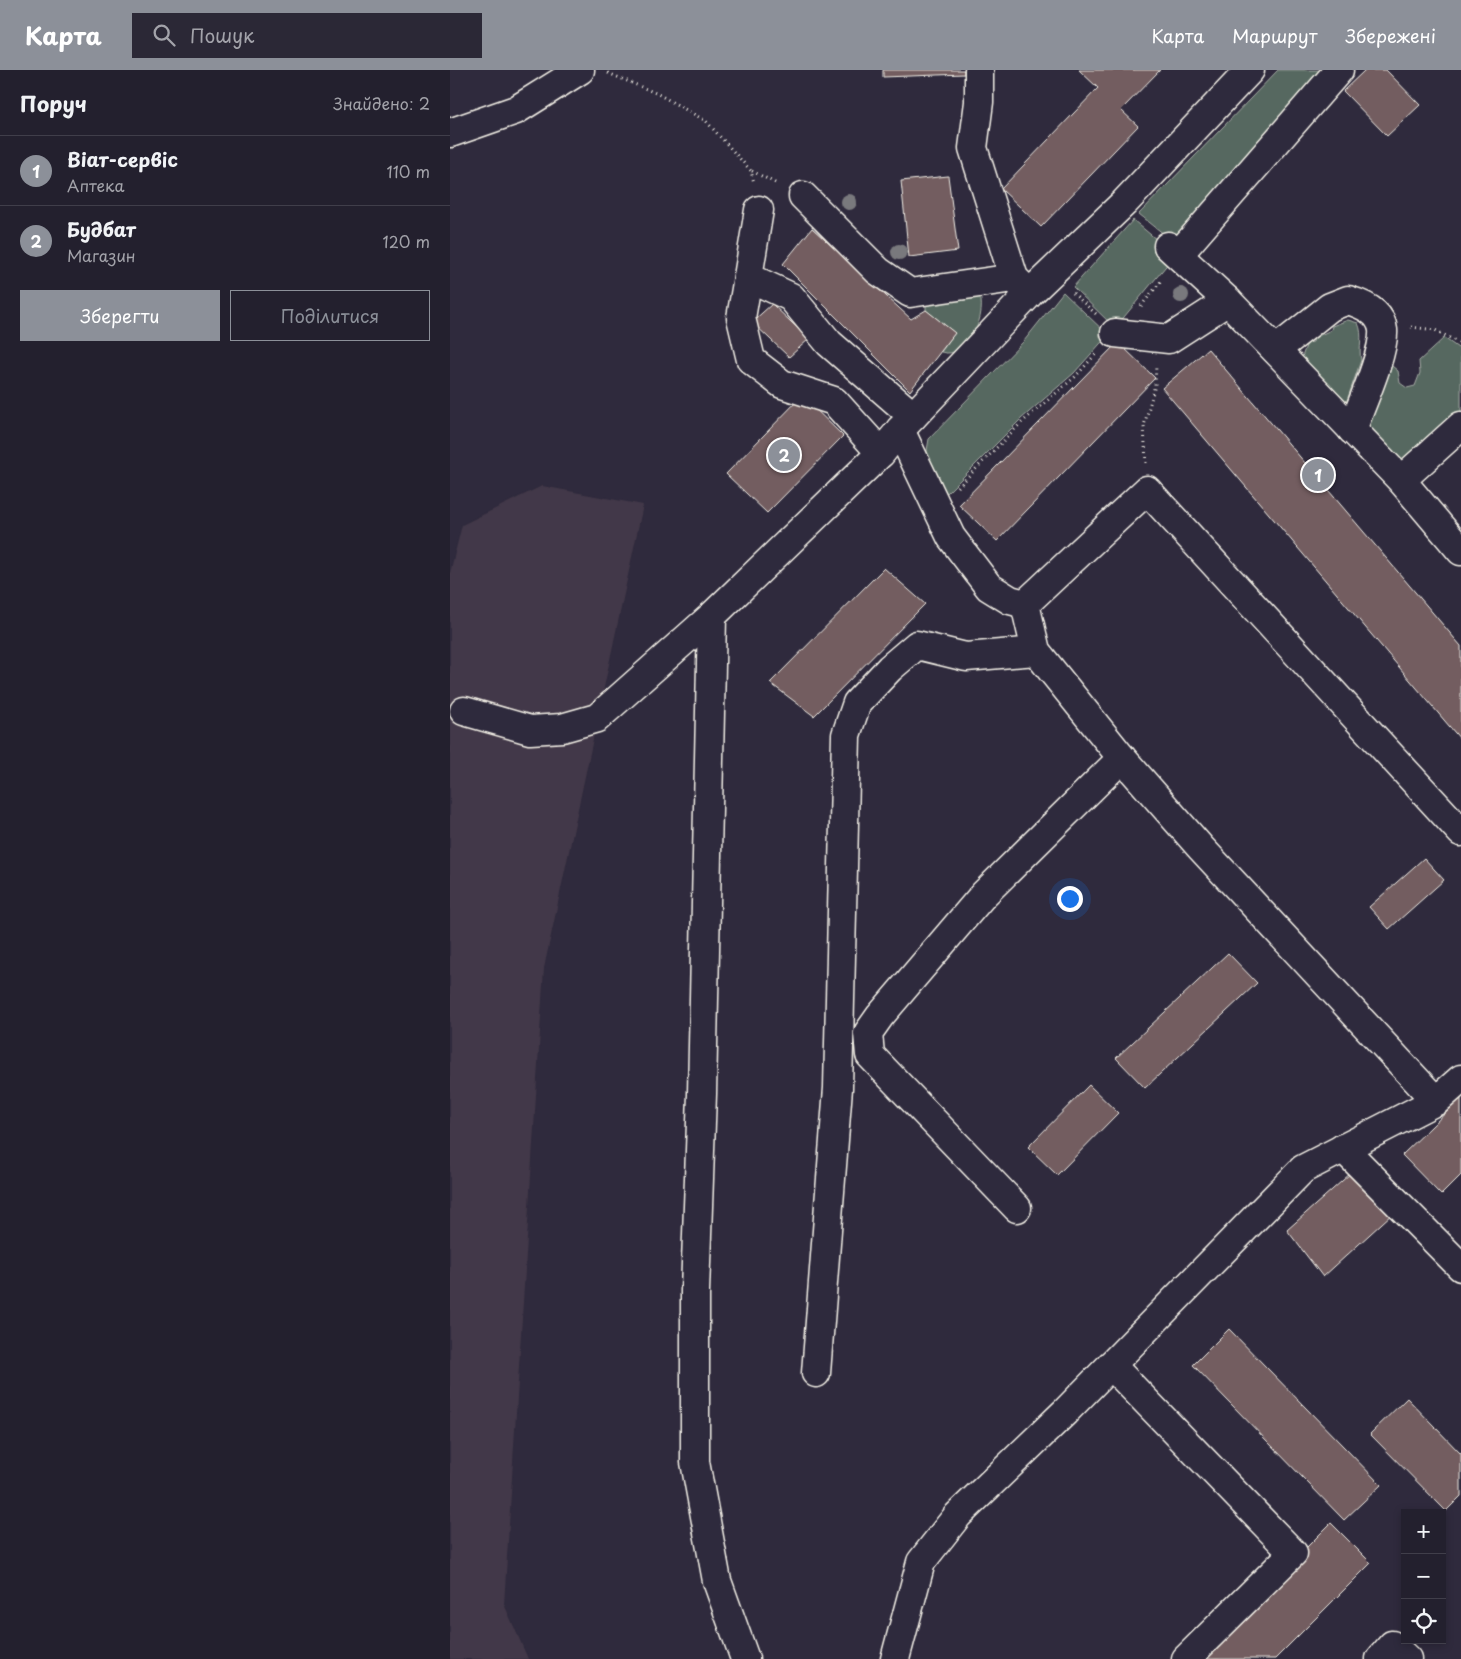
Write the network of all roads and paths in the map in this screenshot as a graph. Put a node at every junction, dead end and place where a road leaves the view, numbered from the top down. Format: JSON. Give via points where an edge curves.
{"nodes":[{"id":1,"x":979,"y":70,"type":"edge"},
{"id":2,"x":1250,"y":70,"type":"edge"},
{"id":3,"x":1339,"y":70,"type":"edge"},
{"id":4,"x":582,"y":71,"type":"edge"},
{"id":5,"x":450,"y":133,"type":"edge"},
{"id":6,"x":803,"y":196,"type":"dead end"},
{"id":7,"x":759,"y":210,"type":"joint"},
{"id":8,"x":1174,"y":250,"type":"junction"},
{"id":9,"x":748,"y":278,"type":"junction"},
{"id":10,"x":1022,"y":286,"type":"junction"},
{"id":11,"x":1072,"y":292,"type":"dead end"},
{"id":12,"x":1228,"y":301,"type":"junction"},
{"id":13,"x":1383,"y":330,"type":"junction"},
{"id":14,"x":1115,"y":332,"type":"junction"},
{"id":15,"x":1152,"y":338,"type":"junction"},
{"id":16,"x":1461,"y":344,"type":"edge"},
{"id":17,"x":1276,"y":350,"type":"junction"},
{"id":18,"x":906,"y":423,"type":"junction"},
{"id":19,"x":1461,"y":426,"type":"edge"},
{"id":20,"x":1352,"y":430,"type":"junction"},
{"id":21,"x":881,"y":453,"type":"junction"},
{"id":22,"x":1401,"y":480,"type":"junction"},
{"id":23,"x":1148,"y":490,"type":"junction"},
{"id":24,"x":936,"y":508,"type":"junction"},
{"id":25,"x":1461,"y":551,"type":"edge"},
{"id":26,"x":1024,"y":604,"type":"junction"},
{"id":27,"x":712,"y":616,"type":"junction"},
{"id":28,"x":1036,"y":651,"type":"junction"},
{"id":29,"x":464,"y":711,"type":"dead end"},
{"id":30,"x":1122,"y":758,"type":"junction"},
{"id":31,"x":1461,"y":832,"type":"edge"},
{"id":32,"x":1461,"y":1079,"type":"edge"},
{"id":33,"x":1436,"y":1102,"type":"junction"},
{"id":34,"x":1343,"y":1148,"type":"junction"},
{"id":35,"x":1017,"y":1208,"type":"dead end"},
{"id":36,"x":1456,"y":1254,"type":"edge"},
{"id":37,"x":1111,"y":1365,"type":"junction"},
{"id":38,"x":816,"y":1373,"type":"dead end"},
{"id":39,"x":745,"y":1659,"type":"edge"},
{"id":40,"x":895,"y":1659,"type":"edge"},
{"id":41,"x":1186,"y":1659,"type":"edge"},
{"id":42,"x":1380,"y":1659,"type":"edge"},
{"id":43,"x":1407,"y":1659,"type":"edge"}],
"edges":[{"from":1,"to":10,"type":"street","via":[[973,148]]},
{"from":2,"to":10,"type":"street","via":[[1124,203]]},
{"from":3,"to":8,"type":"street"},
{"from":4,"to":5,"type":"street","via":[[516,110]]},
{"from":4,"to":7,"type":"path","via":[[658,94],[706,121],[751,171]]},
{"from":6,"to":10,"type":"street","via":[[878,271],[910,293]]},
{"from":7,"to":9,"type":"street"},
{"from":8,"to":12,"type":"street"},
{"from":8,"to":14,"type":"path","via":[[1148,301]]},
{"from":9,"to":18,"type":"street","via":[[791,297],[829,343]]},
{"from":9,"to":21,"type":"street","via":[[741,318],[751,360],[782,384],[834,401]]},
{"from":10,"to":18,"type":"street"},
{"from":11,"to":14,"type":"path"},
{"from":12,"to":15,"type":"street","via":[[1170,339]]},
{"from":12,"to":17,"type":"street"},
{"from":13,"to":16,"type":"path","via":[[1406,326],[1435,330]]},
{"from":13,"to":17,"type":"street","via":[[1378,317],[1364,304],[1348,300],[1330,308]]},
{"from":13,"to":20,"type":"street","via":[[1380,351]]},
{"from":14,"to":15,"type":"street"},
{"from":14,"to":24,"type":"path","via":[[1075,377],[1020,424]]},
{"from":15,"to":23,"type":"path","via":[[1156,378],[1144,426]]},
{"from":17,"to":20,"type":"street"},
{"from":18,"to":21,"type":"street"},
{"from":18,"to":24,"type":"street"},
{"from":19,"to":22,"type":"street"},
{"from":20,"to":22,"type":"street"},
{"from":21,"to":27,"type":"street"},
{"from":22,"to":25,"type":"street"},
{"from":23,"to":26,"type":"street"},
{"from":23,"to":31,"type":"street"},
{"from":24,"to":26,"type":"street","via":[[951,537],[989,587],[1010,600]]},
{"from":26,"to":28,"type":"street"},
{"from":27,"to":29,"type":"street","via":[[597,718],[562,728],[530,730]]},
{"from":27,"to":39,"type":"street","via":[[695,1291],[695,1462],[717,1582]]},
{"from":28,"to":30,"type":"street"},
{"from":28,"to":38,"type":"street","via":[[966,657],[917,644],[857,704],[846,735],[838,1088]]},
{"from":30,"to":33,"type":"street"},
{"from":30,"to":35,"type":"street","via":[[984,894],[868,1033],[870,1055]]},
{"from":32,"to":33,"type":"street"},
{"from":33,"to":34,"type":"street"},
{"from":34,"to":36,"type":"street"},
{"from":34,"to":37,"type":"street","via":[[1303,1169]]},
{"from":37,"to":40,"type":"street","via":[[958,1515],[921,1562]]},
{"from":37,"to":41,"type":"street","via":[[1293,1554]]},
{"from":42,"to":43,"type":"street","via":[[1392,1645]]}]}
